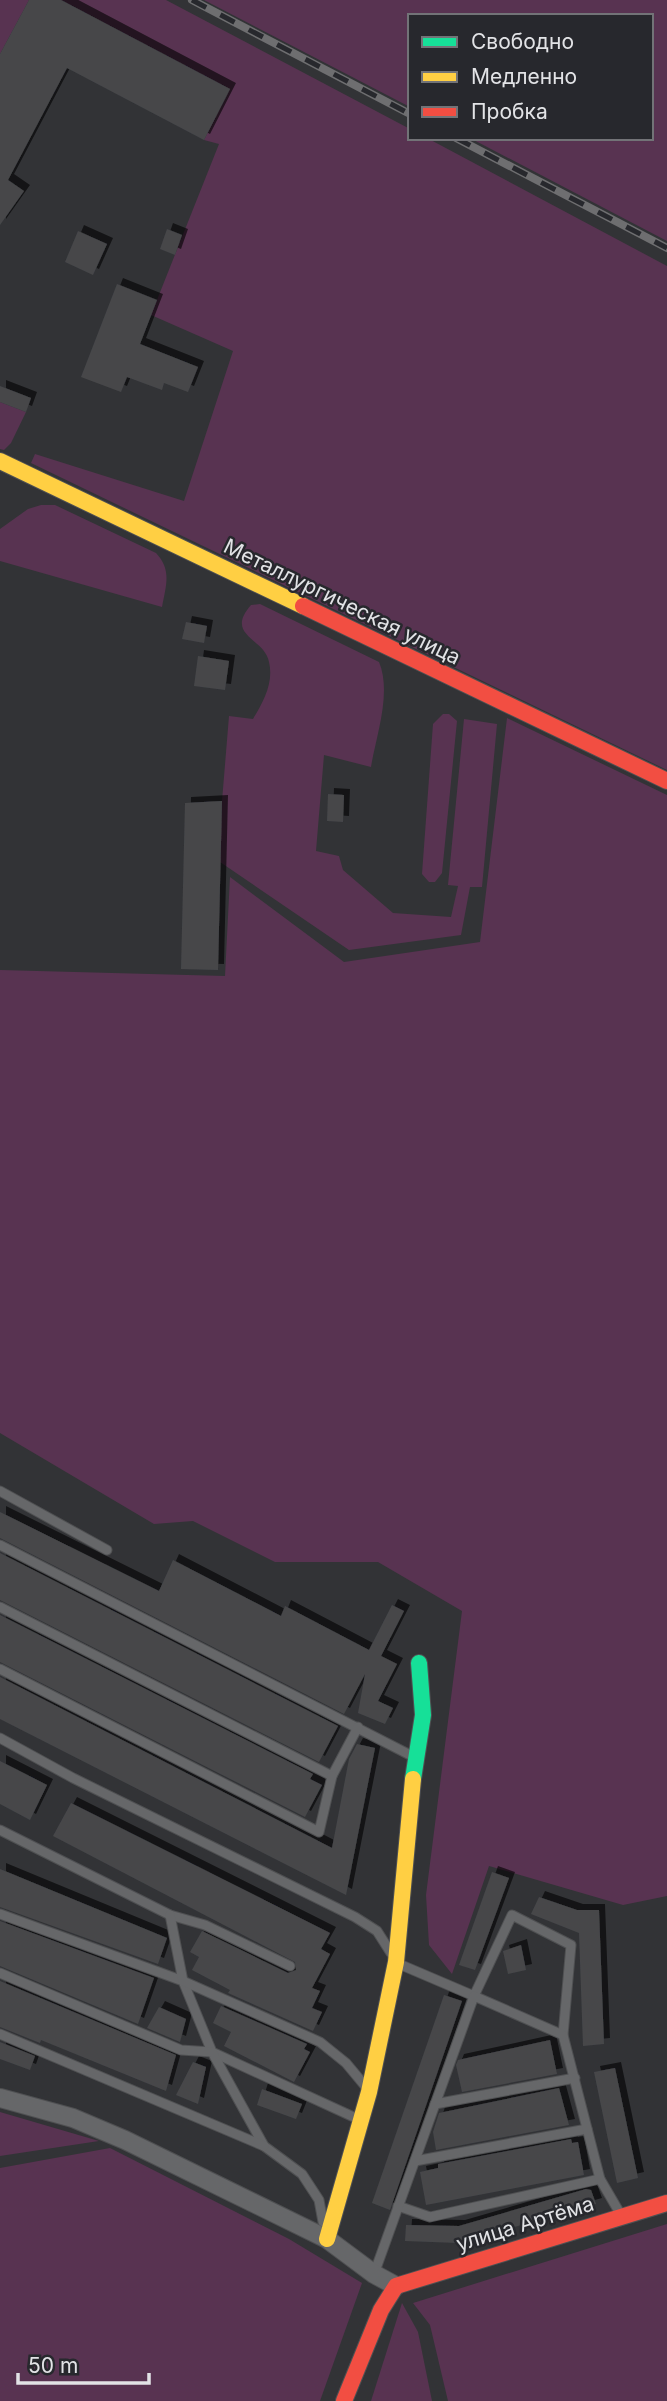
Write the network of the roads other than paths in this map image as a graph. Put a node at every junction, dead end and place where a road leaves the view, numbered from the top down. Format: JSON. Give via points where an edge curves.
{"nodes":[{"id":1,"x":0,"y":461,"type":"edge"},
{"id":2,"x":667,"y":781,"type":"edge"},
{"id":3,"x":0,"y":1491,"type":"edge"},
{"id":4,"x":0,"y":1545,"type":"edge"},
{"id":5,"x":107,"y":1550,"type":"dead end"},
{"id":6,"x":0,"y":1607,"type":"edge"},
{"id":7,"x":419,"y":1662,"type":"dead end"},
{"id":8,"x":0,"y":1669,"type":"edge"},
{"id":9,"x":358,"y":1727,"type":"junction"},
{"id":10,"x":0,"y":1738,"type":"edge"},
{"id":11,"x":415,"y":1758,"type":"junction"},
{"id":12,"x":332,"y":1776,"type":"junction"},
{"id":13,"x":0,"y":1830,"type":"edge"},
{"id":14,"x":0,"y":1914,"type":"edge"},
{"id":15,"x":170,"y":1915,"type":"junction"},
{"id":16,"x":396,"y":1962,"type":"junction"},
{"id":17,"x":290,"y":1966,"type":"dead end"},
{"id":18,"x":0,"y":1973,"type":"edge"},
{"id":19,"x":183,"y":1981,"type":"junction"},
{"id":20,"x":474,"y":1996,"type":"junction"},
{"id":21,"x":0,"y":2034,"type":"edge"},
{"id":22,"x":563,"y":2035,"type":"junction"},
{"id":23,"x":212,"y":2052,"type":"junction"},
{"id":24,"x":575,"y":2078,"type":"junction"},
{"id":25,"x":369,"y":2092,"type":"junction"},
{"id":26,"x":0,"y":2098,"type":"edge"},
{"id":27,"x":435,"y":2104,"type":"junction"},
{"id":28,"x":360,"y":2120,"type":"junction"},
{"id":29,"x":587,"y":2129,"type":"junction"},
{"id":30,"x":264,"y":2146,"type":"junction"},
{"id":31,"x":415,"y":2161,"type":"junction"},
{"id":32,"x":600,"y":2179,"type":"junction"},
{"id":33,"x":667,"y":2203,"type":"edge"},
{"id":34,"x":398,"y":2206,"type":"junction"},
{"id":35,"x":621,"y":2216,"type":"junction"},
{"id":36,"x":327,"y":2239,"type":"junction"},
{"id":37,"x":374,"y":2274,"type":"junction"},
{"id":38,"x":396,"y":2286,"type":"junction"},
{"id":39,"x":344,"y":2401,"type":"edge"}],
"edges":[{"from":1,"to":2,"type":"street","name":"Металлургическая улица"},
{"from":3,"to":5,"type":"lane"},
{"from":4,"to":9,"type":"lane"},
{"from":6,"to":12,"type":"lane"},
{"from":7,"to":11,"type":"street","via":[[423,1715]]},
{"from":8,"to":12,"type":"lane","via":[[319,1832]]},
{"from":9,"to":11,"type":"lane"},
{"from":9,"to":12,"type":"lane"},
{"from":10,"to":16,"type":"lane","via":[[355,1917],[377,1931]]},
{"from":11,"to":16,"type":"street"},
{"from":13,"to":15,"type":"lane"},
{"from":14,"to":19,"type":"lane"},
{"from":15,"to":17,"type":"lane","via":[[205,1925]]},
{"from":15,"to":19,"type":"lane"},
{"from":16,"to":20,"type":"lane"},
{"from":16,"to":25,"type":"street"},
{"from":18,"to":23,"type":"lane","via":[[181,2050]]},
{"from":19,"to":23,"type":"lane"},
{"from":19,"to":25,"type":"lane","via":[[320,2042],[346,2063]]},
{"from":20,"to":22,"type":"lane"},
{"from":20,"to":22,"type":"lane","via":[[512,1915],[571,1945]]},
{"from":20,"to":27,"type":"lane"},
{"from":21,"to":30,"type":"lane"},
{"from":22,"to":24,"type":"lane"},
{"from":23,"to":28,"type":"lane"},
{"from":23,"to":30,"type":"lane"},
{"from":24,"to":27,"type":"lane"},
{"from":24,"to":29,"type":"lane"},
{"from":25,"to":28,"type":"street"},
{"from":26,"to":36,"type":"street","via":[[73,2118],[125,2140]]},
{"from":27,"to":31,"type":"lane"},
{"from":28,"to":36,"type":"street"},
{"from":29,"to":31,"type":"lane"},
{"from":29,"to":32,"type":"lane"},
{"from":30,"to":36,"type":"lane","via":[[302,2174],[319,2200]]},
{"from":31,"to":34,"type":"lane"},
{"from":32,"to":34,"type":"lane","via":[[430,2217]]},
{"from":32,"to":35,"type":"lane"},
{"from":33,"to":35,"type":"street","name":"улица Артёма"},
{"from":34,"to":37,"type":"lane"},
{"from":35,"to":38,"type":"street","name":"улица Артёма"},
{"from":36,"to":37,"type":"street"},
{"from":37,"to":38,"type":"street"},
{"from":38,"to":39,"type":"street","via":[[376,2320]]}]}
